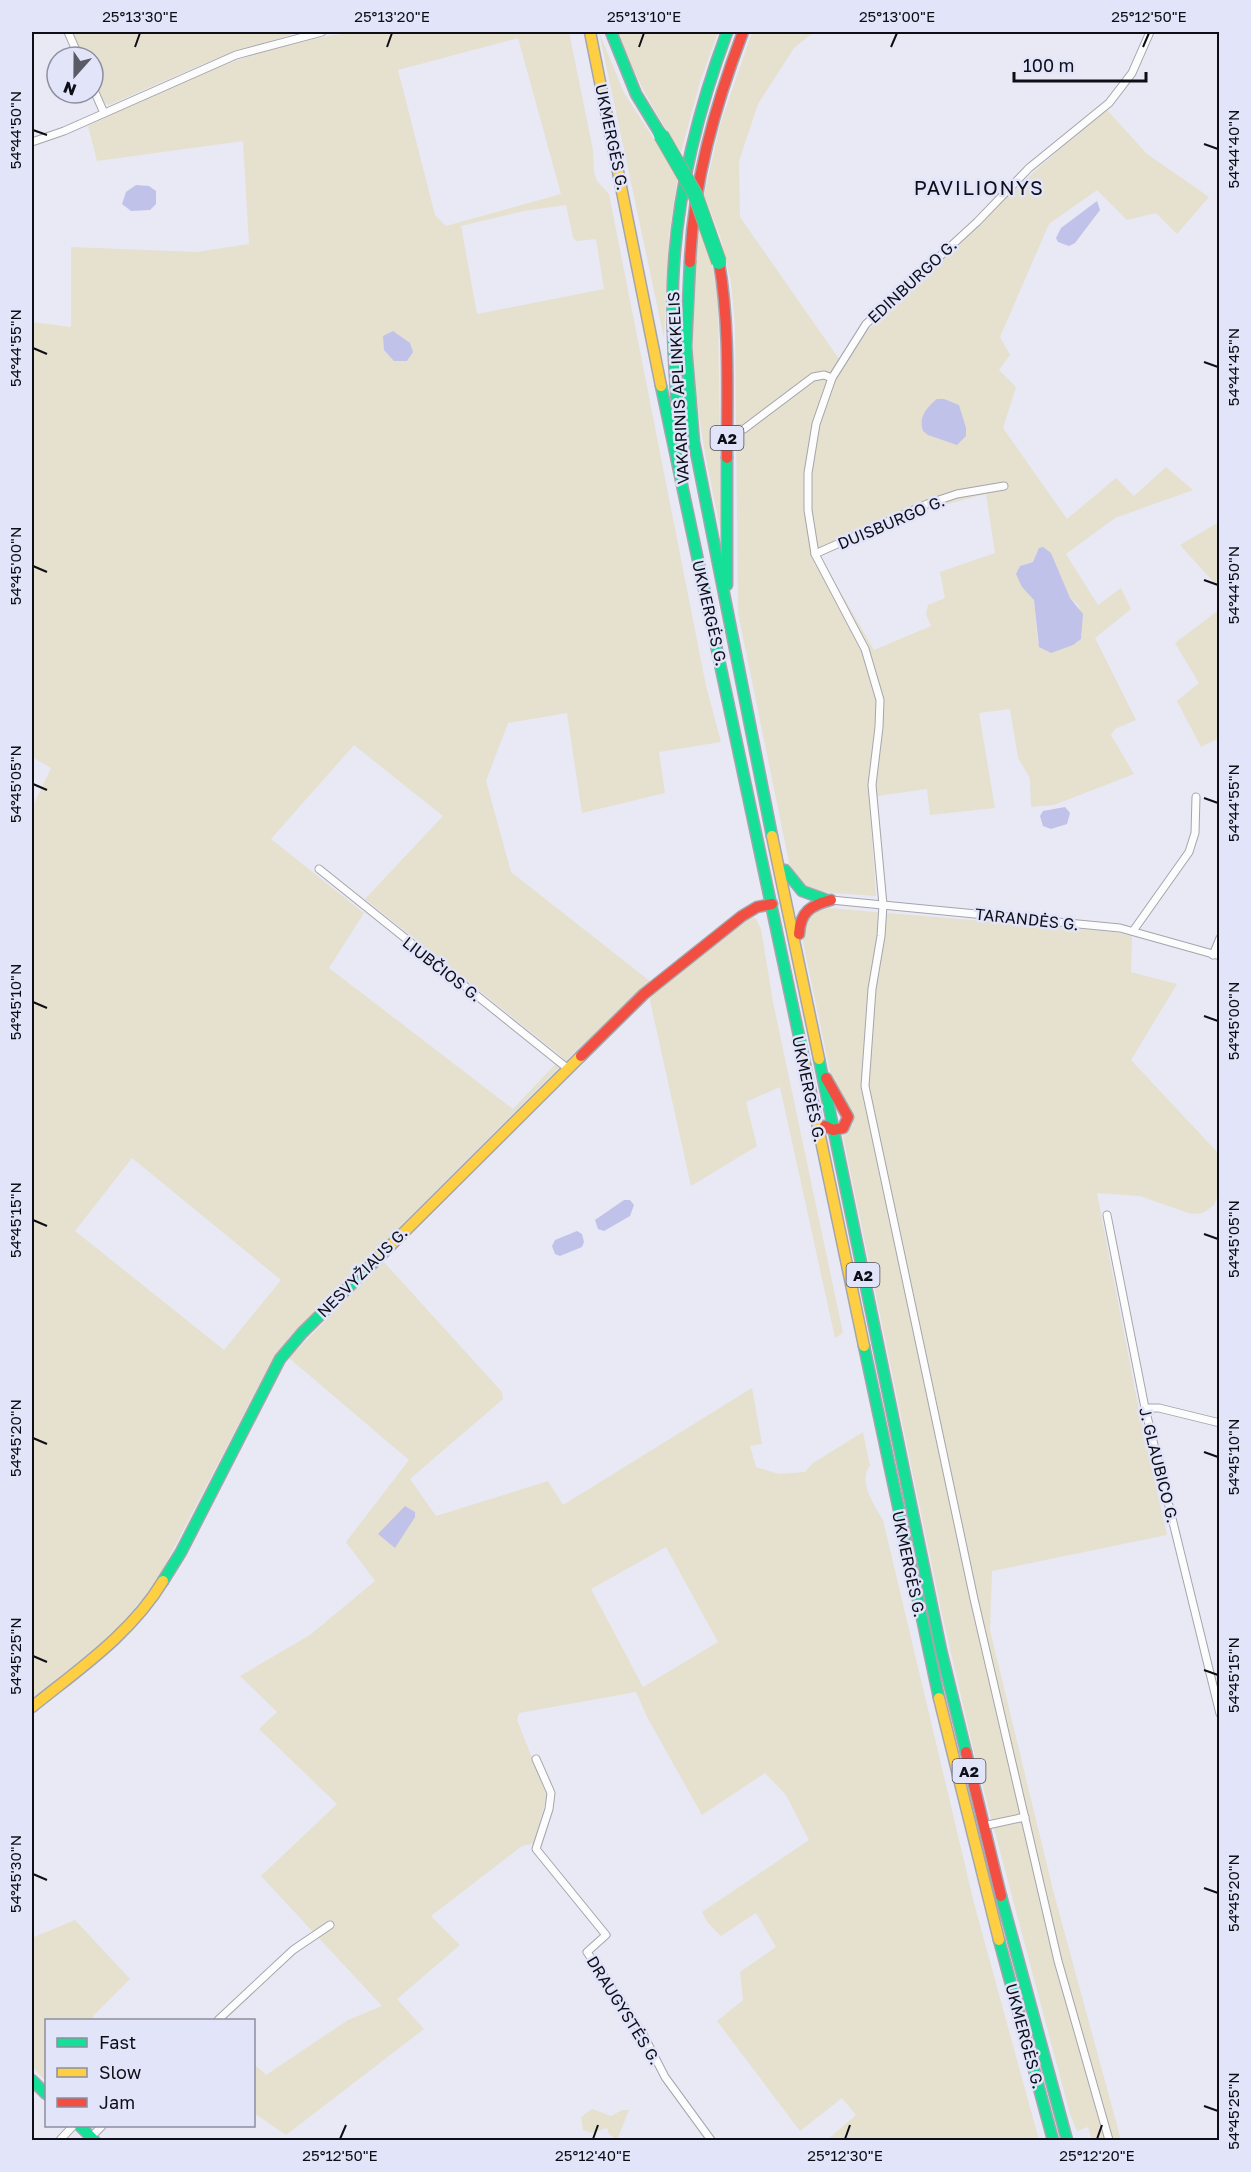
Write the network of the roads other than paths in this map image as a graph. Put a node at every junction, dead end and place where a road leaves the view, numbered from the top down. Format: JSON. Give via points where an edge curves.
{"nodes":[{"id":1,"x":322,"y":32,"type":"edge"},
{"id":2,"x":590,"y":32,"type":"edge"},
{"id":3,"x":611,"y":32,"type":"edge"},
{"id":4,"x":727,"y":32,"type":"edge"},
{"id":5,"x":743,"y":32,"type":"edge"},
{"id":6,"x":1150,"y":32,"type":"edge"},
{"id":7,"x":100,"y":105,"type":"edge"},
{"id":8,"x":104,"y":113,"type":"junction"},
{"id":9,"x":32,"y":142,"type":"edge"},
{"id":10,"x":832,"y":378,"type":"junction"},
{"id":11,"x":727,"y":430,"type":"junction"},
{"id":12,"x":1004,"y":486,"type":"dead end"},
{"id":13,"x":684,"y":499,"type":"junction"},
{"id":14,"x":815,"y":554,"type":"junction"},
{"id":15,"x":727,"y":614,"type":"junction"},
{"id":16,"x":1196,"y":796,"type":"dead end"},
{"id":17,"x":776,"y":852,"type":"junction"},
{"id":18,"x":319,"y":869,"type":"dead end"},
{"id":19,"x":831,"y":900,"type":"junction"},
{"id":20,"x":772,"y":904,"type":"junction"},
{"id":21,"x":883,"y":905,"type":"junction"},
{"id":22,"x":1133,"y":931,"type":"junction"},
{"id":23,"x":1220,"y":938,"type":"edge"},
{"id":24,"x":1216,"y":956,"type":"edge"},
{"id":25,"x":800,"y":964,"type":"junction"},
{"id":26,"x":567,"y":1068,"type":"junction"},
{"id":27,"x":809,"y":1089,"type":"junction"},
{"id":28,"x":833,"y":1130,"type":"junction"},
{"id":29,"x":1107,"y":1215,"type":"dead end"},
{"id":30,"x":1145,"y":1408,"type":"junction"},
{"id":31,"x":1220,"y":1423,"type":"edge"},
{"id":32,"x":32,"y":1707,"type":"edge"},
{"id":33,"x":1220,"y":1714,"type":"edge"},
{"id":34,"x":536,"y":1759,"type":"dead end"},
{"id":35,"x":1025,"y":1817,"type":"junction"},
{"id":36,"x":983,"y":1826,"type":"junction"},
{"id":37,"x":330,"y":1925,"type":"dead end"},
{"id":38,"x":219,"y":2019,"type":"edge"},
{"id":39,"x":32,"y":2080,"type":"edge"},
{"id":40,"x":45,"y":2093,"type":"edge"},
{"id":41,"x":72,"y":2127,"type":"edge"},
{"id":42,"x":81,"y":2127,"type":"edge"},
{"id":43,"x":101,"y":2127,"type":"edge"},
{"id":44,"x":92,"y":2139,"type":"edge"},
{"id":45,"x":60,"y":2140,"type":"edge"},
{"id":46,"x":711,"y":2140,"type":"edge"},
{"id":47,"x":1053,"y":2140,"type":"edge"},
{"id":48,"x":1068,"y":2140,"type":"edge"},
{"id":49,"x":1109,"y":2140,"type":"edge"}],
"edges":[{"from":1,"to":8,"type":"street","via":[[236,55]]},
{"from":2,"to":13,"type":"main road","name":"UKMERGĖS G.","number":"A2"},
{"from":3,"to":11,"type":"main road","number":"A2","bridge":true,"via":[[636,93],[695,194],[718,262],[726,322]]},
{"from":4,"to":13,"type":"main road","name":"VAKARINIS APLINKKELIS","via":[[696,124],[675,243],[674,355]]},
{"from":5,"to":15,"type":"main road","name":"VAKARINIS APLINKKELIS","via":[[716,109],[699,181],[686,302],[693,434]]},
{"from":6,"to":10,"type":"street","name":"EDINBURGO G.","via":[[1132,73],[1109,103],[1029,168],[977,222],[866,324]]},
{"from":7,"to":8,"type":"street"},
{"from":8,"to":9,"type":"street"},
{"from":10,"to":11,"type":"street","via":[[813,377],[744,429]]},
{"from":10,"to":14,"type":"street","name":"EDINBURGO G.","via":[[816,424],[808,473],[808,510]]},
{"from":11,"to":15,"type":"main road","number":"A2"},
{"from":12,"to":14,"type":"street","name":"DUISBURGO G.","via":[[927,504]]},
{"from":13,"to":20,"type":"main road","name":"UKMERGĖS G.","number":"A2"},
{"from":14,"to":21,"type":"street","name":"EDINBURGO G.","via":[[865,649],[880,700],[872,785]]},
{"from":15,"to":17,"type":"main road","name":"UKMERGĖS G.","number":"A2"},
{"from":16,"to":22,"type":"street","via":[[1195,833],[1189,852]]},
{"from":17,"to":19,"type":"main road","via":[[798,892]]},
{"from":17,"to":25,"type":"main road","name":"UKMERGĖS G.","number":"A2"},
{"from":18,"to":26,"type":"street","name":"LIUBČIOS G."},
{"from":19,"to":21,"type":"street","name":"TARANDĖS G."},
{"from":19,"to":25,"type":"main road","via":[[810,906],[801,915]]},
{"from":20,"to":26,"type":"main road","name":"NESVYŽIAUS G.","via":[[742,916],[666,976]]},
{"from":20,"to":27,"type":"main road","name":"UKMERGĖS G.","number":"A2"},
{"from":21,"to":22,"type":"street","name":"TARANDĖS G."},
{"from":21,"to":35,"type":"street","name":"EDINBURGO G.","via":[[865,1086],[974,1599]]},
{"from":22,"to":24,"type":"street","name":"TARANDĖS G."},
{"from":23,"to":24,"type":"street"},
{"from":25,"to":28,"type":"main road","name":"UKMERGĖS G.","number":"A2","via":[[820,1068],[848,1117],[843,1128]]},
{"from":26,"to":32,"type":"main road","name":"NESVYŽIAUS G.","via":[[382,1250],[287,1350],[181,1552],[152,1599],[121,1634]]},
{"from":27,"to":28,"type":"main road","via":[[826,1127]]},
{"from":27,"to":47,"type":"main road","name":"UKMERGĖS G.","number":"A2","via":[[933,1675]]},
{"from":28,"to":36,"type":"main road","name":"UKMERGĖS G.","number":"A2","via":[[914,1527]]},
{"from":29,"to":30,"type":"street","name":"J. GLAUBICO G."},
{"from":30,"to":31,"type":"street"},
{"from":30,"to":33,"type":"street","name":"J. GLAUBICO G."},
{"from":34,"to":46,"type":"street","name":"DRAUGYSTĖS G.","via":[[550,1793],[536,1849],[606,1935],[587,1952],[643,2034],[665,2077]]},
{"from":35,"to":36,"type":"street"},
{"from":35,"to":49,"type":"street","name":"EDINBURGO G.","via":[[1058,1961]]},
{"from":36,"to":48,"type":"main road","name":"UKMERGĖS G.","number":"A2"},
{"from":37,"to":38,"type":"street","via":[[293,1950]]},
{"from":39,"to":40,"type":"main road"},
{"from":41,"to":45,"type":"street"},
{"from":42,"to":44,"type":"main road"},
{"from":43,"to":44,"type":"street"}]}
